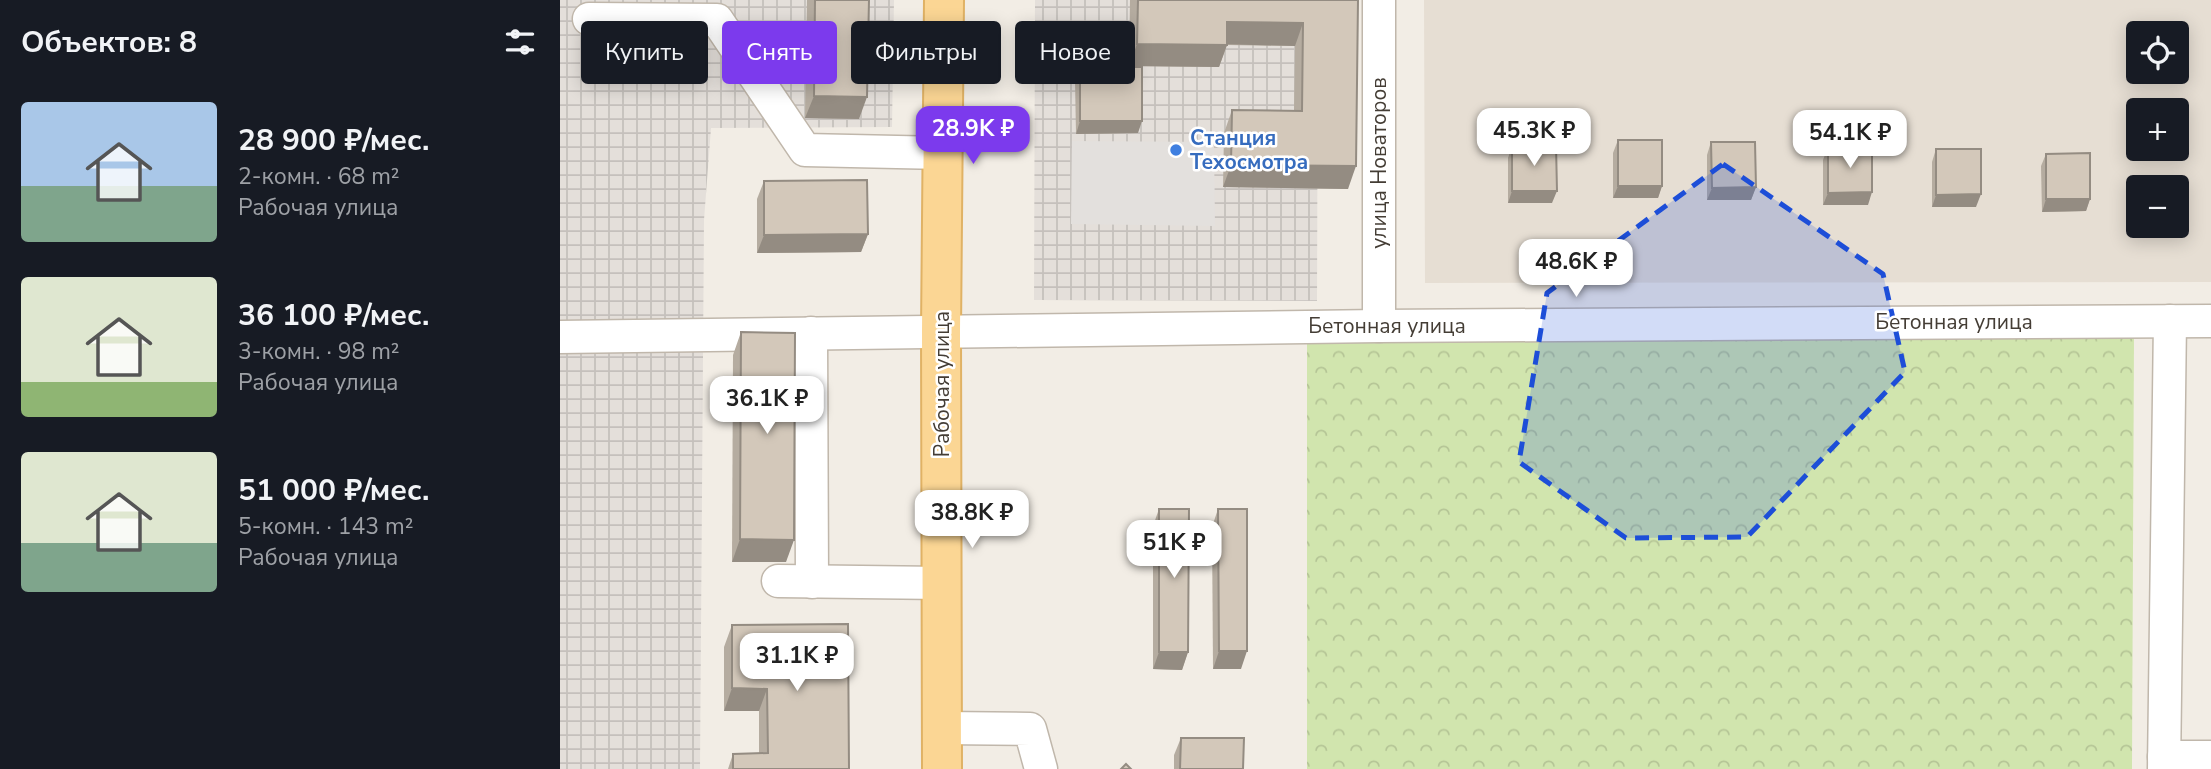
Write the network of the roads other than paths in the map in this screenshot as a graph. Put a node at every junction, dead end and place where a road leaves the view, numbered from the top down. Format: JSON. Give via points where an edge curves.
{"nodes":[{"id":1,"x":944,"y":0,"type":"edge"},
{"id":2,"x":1379,"y":0,"type":"edge"},
{"id":3,"x":718,"y":10,"type":"edge"},
{"id":4,"x":589,"y":19,"type":"dead end"},
{"id":5,"x":943,"y":153,"type":"junction"},
{"id":6,"x":2170,"y":321,"type":"junction"},
{"id":7,"x":2211,"y":321,"type":"edge"},
{"id":8,"x":1379,"y":326,"type":"junction"},
{"id":9,"x":941,"y":331,"type":"junction"},
{"id":10,"x":811,"y":333,"type":"junction"},
{"id":11,"x":560,"y":337,"type":"edge"},
{"id":12,"x":778,"y":581,"type":"dead end"},
{"id":13,"x":812,"y":582,"type":"junction"},
{"id":14,"x":943,"y":583,"type":"junction"},
{"id":15,"x":942,"y":728,"type":"junction"},
{"id":16,"x":2211,"y":757,"type":"edge"},
{"id":17,"x":2164,"y":763,"type":"edge"},
{"id":18,"x":942,"y":769,"type":"edge"},
{"id":19,"x":1041,"y":769,"type":"edge"}],
"edges":[{"from":1,"to":5,"type":"main road","name":"Рабочая улица"},
{"from":2,"to":8,"type":"street","name":"улица Новаторов"},
{"from":3,"to":4,"type":"street"},
{"from":3,"to":5,"type":"street","via":[[805,150]]},
{"from":5,"to":9,"type":"main road","name":"Рабочая улица"},
{"from":6,"to":7,"type":"street","name":"Бетонная улица"},
{"from":6,"to":8,"type":"street","name":"Бетонная улица"},
{"from":6,"to":17,"type":"street"},
{"from":8,"to":9,"type":"street","name":"Бетонная улица"},
{"from":9,"to":10,"type":"street","name":"Бетонная улица"},
{"from":9,"to":14,"type":"main road","name":"Рабочая улица"},
{"from":10,"to":11,"type":"street","name":"Бетонная улица"},
{"from":10,"to":13,"type":"street"},
{"from":12,"to":13,"type":"street"},
{"from":13,"to":14,"type":"street"},
{"from":14,"to":15,"type":"main road","name":"Рабочая улица"},
{"from":15,"to":18,"type":"main road","name":"Рабочая улица"},
{"from":15,"to":19,"type":"street","via":[[1030,729]]},
{"from":16,"to":17,"type":"street"}]}
